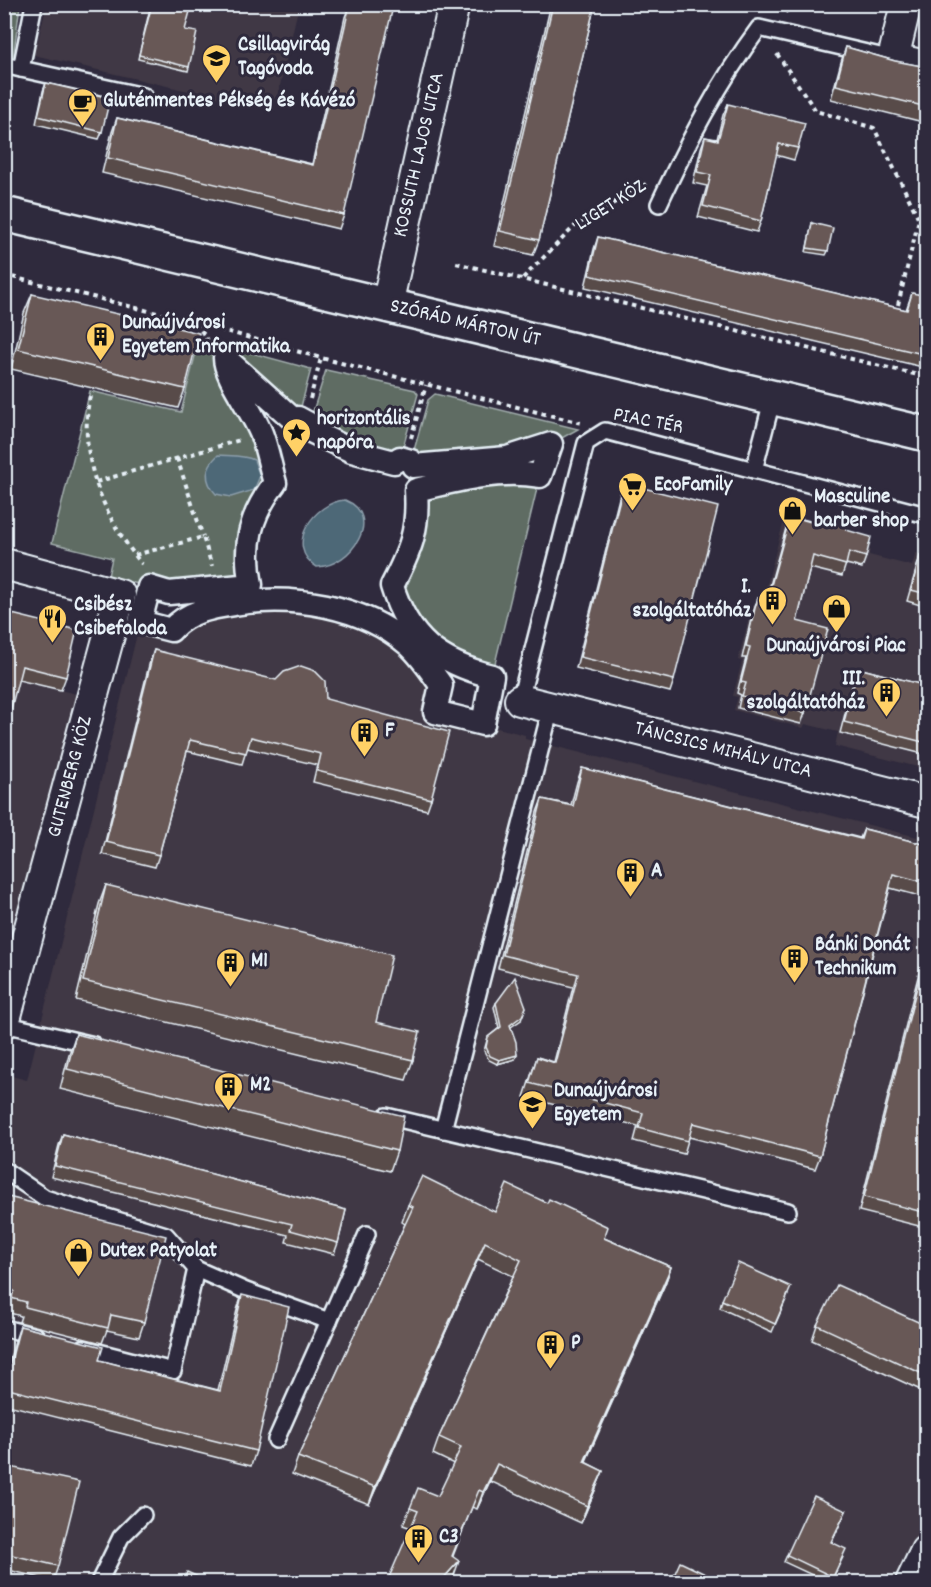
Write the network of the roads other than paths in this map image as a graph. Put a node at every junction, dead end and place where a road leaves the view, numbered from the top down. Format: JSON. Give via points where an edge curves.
{"nodes":[{"id":1,"x":34,"y":4,"type":"edge"},
{"id":2,"x":454,"y":4,"type":"edge"},
{"id":3,"x":906,"y":4,"type":"edge"},
{"id":4,"x":893,"y":59,"type":"junction"},
{"id":5,"x":4,"y":65,"type":"edge"},
{"id":6,"x":927,"y":66,"type":"edge"},
{"id":7,"x":21,"y":69,"type":"junction"},
{"id":8,"x":144,"y":96,"type":"dead end"},
{"id":9,"x":659,"y":204,"type":"dead end"},
{"id":10,"x":4,"y":214,"type":"edge"},
{"id":11,"x":387,"y":305,"type":"junction"},
{"id":12,"x":773,"y":397,"type":"junction"},
{"id":13,"x":927,"y":434,"type":"edge"},
{"id":14,"x":754,"y":470,"type":"junction"},
{"id":15,"x":927,"y":515,"type":"edge"},
{"id":16,"x":4,"y":564,"type":"edge"},
{"id":17,"x":169,"y":593,"type":"joint"},
{"id":18,"x":520,"y":700,"type":"joint"},
{"id":19,"x":550,"y":708,"type":"junction"},
{"id":20,"x":927,"y":802,"type":"edge"},
{"id":21,"x":13,"y":958,"type":"edge"},
{"id":22,"x":4,"y":1023,"type":"edge"},
{"id":23,"x":108,"y":1049,"type":"edge"},
{"id":24,"x":374,"y":1113,"type":"edge"},
{"id":25,"x":443,"y":1130,"type":"junction"},
{"id":26,"x":4,"y":1170,"type":"edge"},
{"id":27,"x":788,"y":1211,"type":"dead end"},
{"id":28,"x":366,"y":1234,"type":"dead end"},
{"id":29,"x":196,"y":1269,"type":"junction"},
{"id":30,"x":329,"y":1321,"type":"junction"},
{"id":31,"x":4,"y":1328,"type":"edge"},
{"id":32,"x":49,"y":1340,"type":"edge"},
{"id":33,"x":72,"y":1345,"type":"edge"},
{"id":34,"x":276,"y":1440,"type":"dead end"},
{"id":35,"x":143,"y":1515,"type":"dead end"},
{"id":36,"x":927,"y":1551,"type":"edge"},
{"id":37,"x":99,"y":1582,"type":"edge"},
{"id":38,"x":911,"y":1582,"type":"edge"}],
"edges":[{"from":1,"to":7,"type":"lane"},
{"from":2,"to":11,"type":"street","name":"KOSSUTH LAJOS UTCA"},
{"from":3,"to":4,"type":"street"},
{"from":4,"to":6,"type":"street"},
{"from":4,"to":9,"type":"lane","via":[[759,28],[712,98]]},
{"from":5,"to":7,"type":"lane"},
{"from":7,"to":8,"type":"lane"},
{"from":10,"to":11,"type":"street","name":"SZÓRÁD MÁRTON ÚT"},
{"from":11,"to":12,"type":"street","name":"SZÓRÁD MÁRTON ÚT"},
{"from":12,"to":13,"type":"street","name":"SZÓRÁD MÁRTON ÚT"},
{"from":12,"to":14,"type":"lane"},
{"from":14,"to":15,"type":"lane","name":"PIAC TÉR"},
{"from":14,"to":18,"type":"lane","name":"PIAC TÉR","via":[[605,431],[586,443]]},
{"from":16,"to":21,"type":"street","name":"GUTENBERG KÖZ","via":[[120,595]]},
{"from":17,"to":17,"type":"street","via":[[149,587],[140,622],[171,630],[194,614],[216,607],[296,600],[369,621],[408,645],[441,685],[435,712],[483,724],[492,676],[467,670],[441,656],[416,634],[406,623],[392,586],[415,536],[416,490],[486,475],[517,472],[540,476],[551,444],[507,458],[413,466],[405,459],[394,462],[352,451],[311,431],[309,424],[298,418],[294,420],[225,358],[224,369],[248,403],[262,434],[275,483],[253,518],[247,539],[251,585]]},
{"from":18,"to":19,"type":"street","name":"TÁNCSICS MIHÁLY UTCA"},
{"from":19,"to":20,"type":"street","name":"TÁNCSICS MIHÁLY UTCA"},
{"from":19,"to":25,"type":"lane"},
{"from":21,"to":22,"type":"street","name":"GUTENBERG KÖZ"},
{"from":22,"to":23,"type":"lane"},
{"from":24,"to":25,"type":"lane"},
{"from":25,"to":27,"type":"lane"},
{"from":26,"to":29,"type":"lane","via":[[45,1198],[166,1234]]},
{"from":28,"to":30,"type":"lane"},
{"from":29,"to":30,"type":"lane"},
{"from":29,"to":33,"type":"lane","via":[[172,1371]]},
{"from":30,"to":34,"type":"lane"},
{"from":31,"to":32,"type":"lane"},
{"from":35,"to":37,"type":"lane","via":[[121,1537]]},
{"from":36,"to":38,"type":"street"}]}
